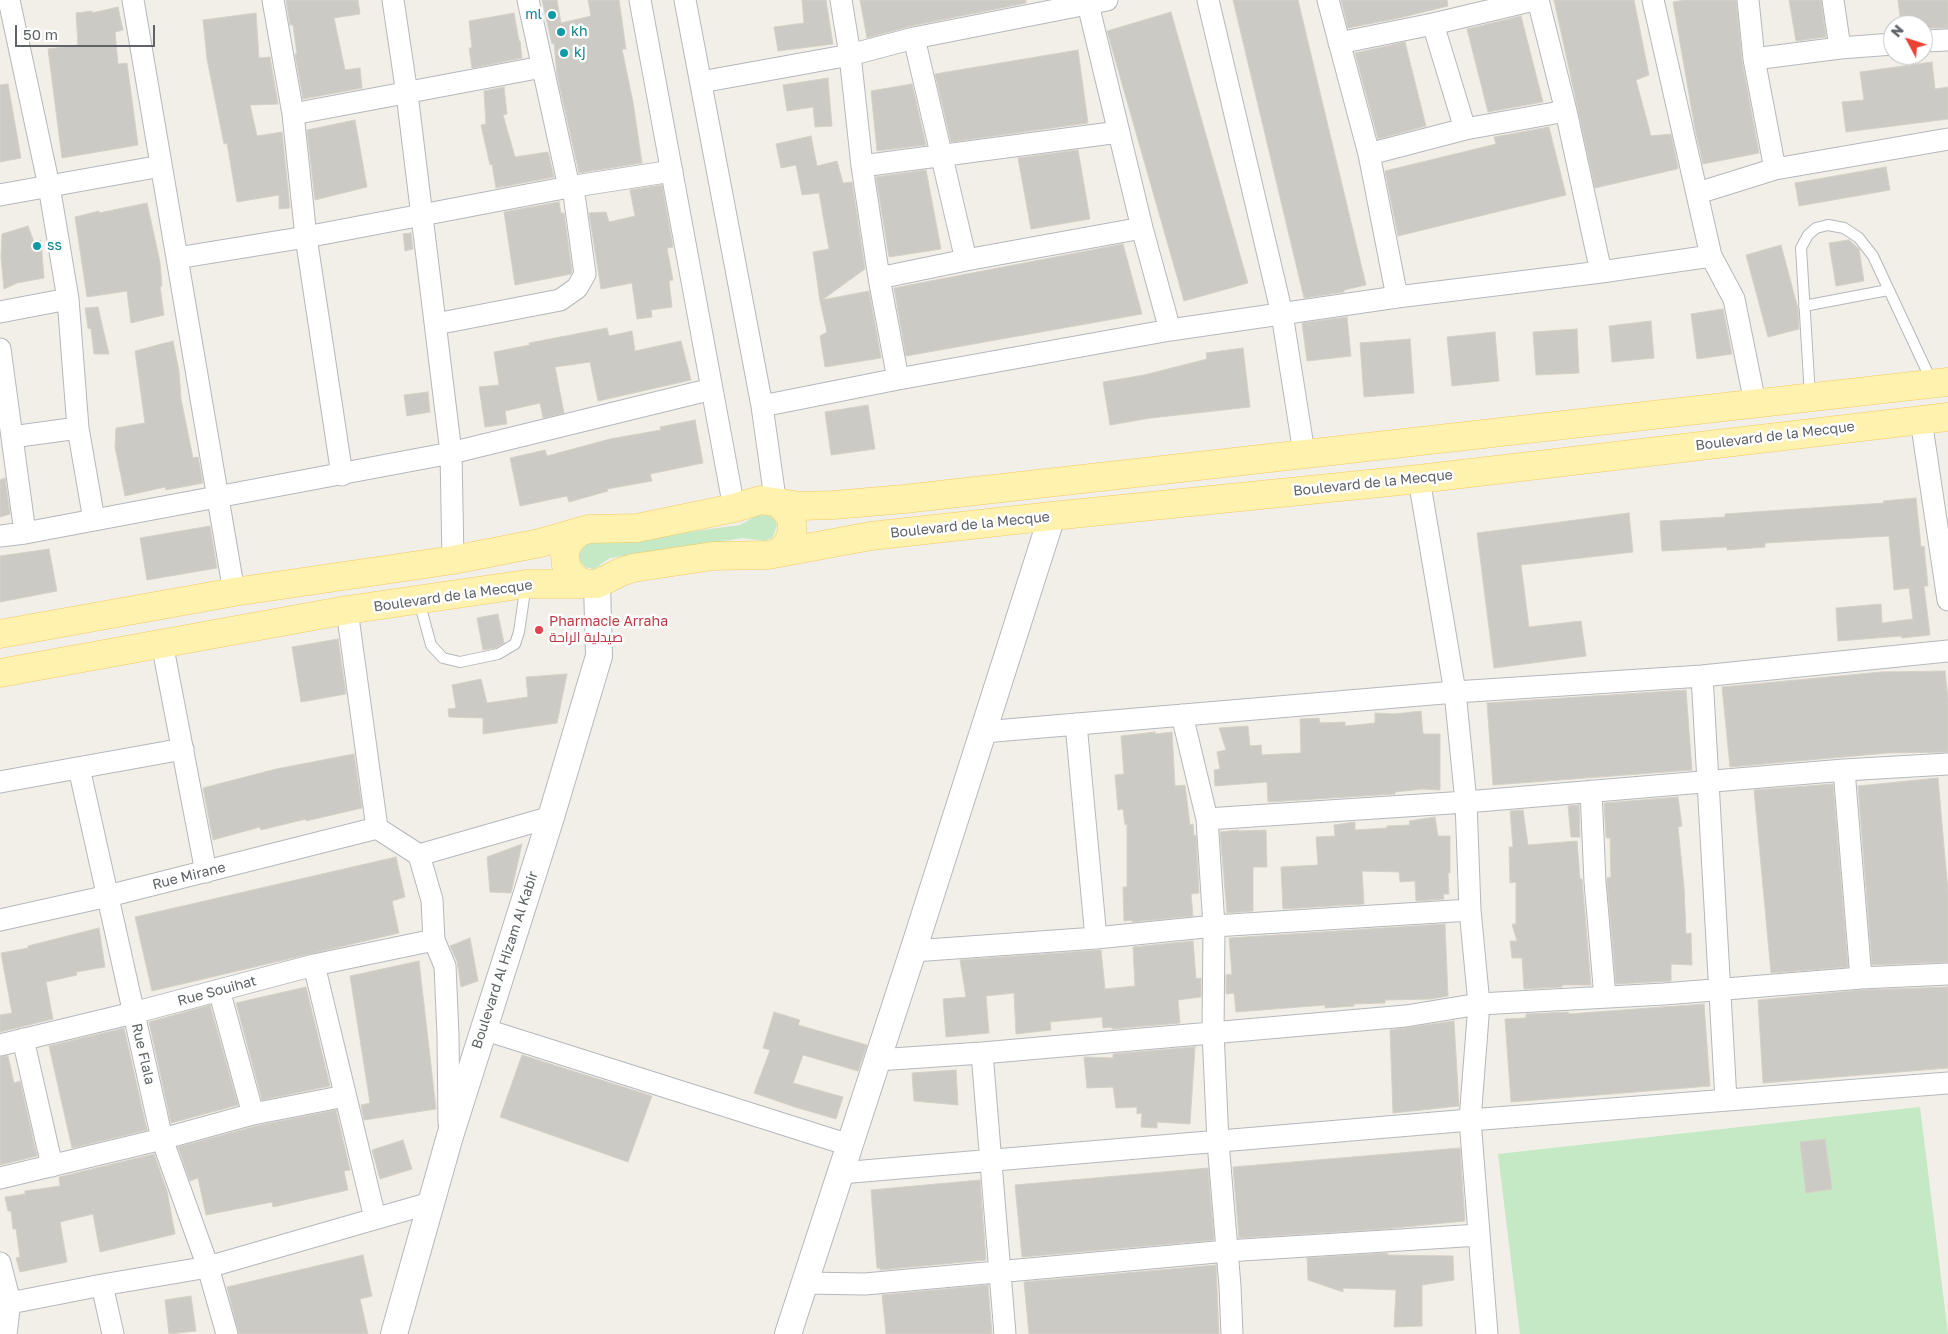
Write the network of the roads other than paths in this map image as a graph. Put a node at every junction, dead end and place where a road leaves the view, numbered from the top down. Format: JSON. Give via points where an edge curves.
{"nodes":[{"id":1,"x":9,"y":0,"type":"edge"},
{"id":2,"x":133,"y":0,"type":"edge"},
{"id":3,"x":273,"y":0,"type":"edge"},
{"id":4,"x":393,"y":0,"type":"edge"},
{"id":5,"x":528,"y":0,"type":"edge"},
{"id":6,"x":640,"y":0,"type":"edge"},
{"id":7,"x":685,"y":0,"type":"edge"},
{"id":8,"x":841,"y":0,"type":"edge"},
{"id":9,"x":1208,"y":0,"type":"edge"},
{"id":10,"x":1328,"y":0,"type":"edge"},
{"id":11,"x":1536,"y":0,"type":"edge"},
{"id":12,"x":1653,"y":0,"type":"edge"},
{"id":13,"x":1748,"y":0,"type":"edge"},
{"id":14,"x":1833,"y":0,"type":"edge"},
{"id":15,"x":1094,"y":1,"type":"edge"},
{"id":16,"x":0,"y":2,"type":"edge"},
{"id":17,"x":1433,"y":24,"type":"junction"},
{"id":18,"x":914,"y":38,"type":"junction"},
{"id":19,"x":1948,"y":40,"type":"edge"},
{"id":20,"x":1933,"y":41,"type":"edge"},
{"id":21,"x":1339,"y":43,"type":"junction"},
{"id":22,"x":1883,"y":45,"type":"edge"},
{"id":23,"x":1840,"y":48,"type":"junction"},
{"id":24,"x":850,"y":55,"type":"junction"},
{"id":25,"x":1754,"y":59,"type":"junction"},
{"id":26,"x":542,"y":67,"type":"junction"},
{"id":27,"x":701,"y":82,"type":"junction"},
{"id":28,"x":407,"y":94,"type":"junction"},
{"id":29,"x":1566,"y":111,"type":"junction"},
{"id":30,"x":293,"y":114,"type":"junction"},
{"id":31,"x":1465,"y":129,"type":"junction"},
{"id":32,"x":1119,"y":132,"type":"junction"},
{"id":33,"x":1948,"y":139,"type":"edge"},
{"id":34,"x":1369,"y":154,"type":"junction"},
{"id":35,"x":942,"y":155,"type":"junction"},
{"id":36,"x":161,"y":166,"type":"junction"},
{"id":37,"x":862,"y":166,"type":"junction"},
{"id":38,"x":1775,"y":169,"type":"junction"},
{"id":39,"x":672,"y":171,"type":"junction"},
{"id":40,"x":49,"y":186,"type":"junction"},
{"id":41,"x":571,"y":187,"type":"junction"},
{"id":42,"x":1698,"y":193,"type":"junction"},
{"id":43,"x":0,"y":195,"type":"edge"},
{"id":44,"x":423,"y":216,"type":"junction"},
{"id":45,"x":1142,"y":228,"type":"junction"},
{"id":46,"x":306,"y":237,"type":"junction"},
{"id":47,"x":1711,"y":256,"type":"junction"},
{"id":48,"x":177,"y":258,"type":"junction"},
{"id":49,"x":966,"y":260,"type":"junction"},
{"id":50,"x":1602,"y":272,"type":"junction"},
{"id":51,"x":879,"y":278,"type":"junction"},
{"id":52,"x":1888,"y":290,"type":"junction"},
{"id":53,"x":1397,"y":297,"type":"junction"},
{"id":54,"x":68,"y":298,"type":"junction"},
{"id":55,"x":1804,"y":306,"type":"junction"},
{"id":56,"x":0,"y":312,"type":"edge"},
{"id":57,"x":1282,"y":314,"type":"junction"},
{"id":58,"x":436,"y":324,"type":"junction"},
{"id":59,"x":1170,"y":330,"type":"junction"},
{"id":60,"x":0,"y":348,"type":"edge"},
{"id":61,"x":898,"y":379,"type":"junction"},
{"id":62,"x":1940,"y":382,"type":"edge"},
{"id":63,"x":712,"y":389,"type":"junction"},
{"id":64,"x":1810,"y":397,"type":"junction"},
{"id":65,"x":1755,"y":403,"type":"junction"},
{"id":66,"x":762,"y":406,"type":"junction"},
{"id":67,"x":1948,"y":417,"type":"edge"},
{"id":68,"x":1921,"y":420,"type":"junction"},
{"id":69,"x":78,"y":428,"type":"junction"},
{"id":70,"x":12,"y":437,"type":"junction"},
{"id":71,"x":451,"y":453,"type":"junction"},
{"id":72,"x":1304,"y":453,"type":"junction"},
{"id":73,"x":342,"y":475,"type":"junction"},
{"id":74,"x":1419,"y":479,"type":"junction"},
{"id":75,"x":218,"y":498,"type":"junction"},
{"id":76,"x":778,"y":503,"type":"junction"},
{"id":77,"x":734,"y":508,"type":"junction"},
{"id":78,"x":1052,"y":516,"type":"junction"},
{"id":79,"x":94,"y":520,"type":"junction"},
{"id":80,"x":580,"y":532,"type":"junction"},
{"id":81,"x":25,"y":534,"type":"junction"},
{"id":82,"x":0,"y":536,"type":"edge"},
{"id":83,"x":768,"y":555,"type":"junction"},
{"id":84,"x":454,"y":560,"type":"junction"},
{"id":85,"x":526,"y":584,"type":"junction"},
{"id":86,"x":592,"y":584,"type":"junction"},
{"id":87,"x":234,"y":592,"type":"junction"},
{"id":88,"x":418,"y":600,"type":"junction"},
{"id":89,"x":1948,"y":600,"type":"edge"},
{"id":90,"x":347,"y":610,"type":"junction"},
{"id":91,"x":0,"y":634,"type":"edge"},
{"id":92,"x":162,"y":643,"type":"junction"},
{"id":93,"x":1948,"y":652,"type":"edge"},
{"id":94,"x":0,"y":673,"type":"edge"},
{"id":95,"x":1702,"y":676,"type":"junction"},
{"id":96,"x":1455,"y":692,"type":"junction"},
{"id":97,"x":1182,"y":715,"type":"junction"},
{"id":98,"x":1076,"y":724,"type":"junction"},
{"id":99,"x":983,"y":732,"type":"junction"},
{"id":100,"x":182,"y":749,"type":"junction"},
{"id":101,"x":1948,"y":764,"type":"edge"},
{"id":102,"x":79,"y":768,"type":"junction"},
{"id":103,"x":1844,"y":770,"type":"junction"},
{"id":104,"x":0,"y":782,"type":"edge"},
{"id":105,"x":1708,"y":782,"type":"junction"},
{"id":106,"x":1591,"y":791,"type":"junction"},
{"id":107,"x":1466,"y":802,"type":"junction"},
{"id":108,"x":551,"y":817,"type":"junction"},
{"id":109,"x":1207,"y":819,"type":"junction"},
{"id":110,"x":377,"y":828,"type":"junction"},
{"id":111,"x":419,"y":855,"type":"junction"},
{"id":112,"x":206,"y":872,"type":"junction"},
{"id":113,"x":108,"y":896,"type":"junction"},
{"id":114,"x":1470,"y":910,"type":"junction"},
{"id":115,"x":0,"y":920,"type":"edge"},
{"id":116,"x":1214,"y":926,"type":"junction"},
{"id":117,"x":1096,"y":938,"type":"junction"},
{"id":118,"x":434,"y":940,"type":"junction"},
{"id":119,"x":913,"y":951,"type":"junction"},
{"id":120,"x":314,"y":965,"type":"junction"},
{"id":121,"x":1948,"y":974,"type":"edge"},
{"id":122,"x":1862,"y":978,"type":"junction"},
{"id":123,"x":219,"y":990,"type":"junction"},
{"id":124,"x":1720,"y":990,"type":"junction"},
{"id":125,"x":1605,"y":998,"type":"junction"},
{"id":126,"x":1479,"y":1004,"type":"junction"},
{"id":127,"x":133,"y":1014,"type":"junction"},
{"id":128,"x":483,"y":1028,"type":"junction"},
{"id":129,"x":1213,"y":1032,"type":"junction"},
{"id":130,"x":23,"y":1039,"type":"junction"},
{"id":131,"x":0,"y":1045,"type":"edge"},
{"id":132,"x":982,"y":1053,"type":"junction"},
{"id":133,"x":877,"y":1060,"type":"junction"},
{"id":134,"x":1948,"y":1083,"type":"edge"},
{"id":135,"x":345,"y":1096,"type":"junction"},
{"id":136,"x":1726,"y":1100,"type":"junction"},
{"id":137,"x":252,"y":1114,"type":"junction"},
{"id":138,"x":1470,"y":1120,"type":"junction"},
{"id":139,"x":450,"y":1136,"type":"junction"},
{"id":140,"x":162,"y":1139,"type":"junction"},
{"id":141,"x":1218,"y":1142,"type":"junction"},
{"id":142,"x":849,"y":1144,"type":"junction"},
{"id":143,"x":991,"y":1160,"type":"junction"},
{"id":144,"x":52,"y":1166,"type":"junction"},
{"id":145,"x":840,"y":1173,"type":"junction"},
{"id":146,"x":0,"y":1178,"type":"edge"},
{"id":147,"x":430,"y":1203,"type":"junction"},
{"id":148,"x":375,"y":1218,"type":"junction"},
{"id":149,"x":1479,"y":1235,"type":"junction"},
{"id":150,"x":1227,"y":1251,"type":"junction"},
{"id":151,"x":0,"y":1262,"type":"edge"},
{"id":152,"x":208,"y":1267,"type":"junction"},
{"id":153,"x":1000,"y":1270,"type":"junction"},
{"id":154,"x":804,"y":1283,"type":"junction"},
{"id":155,"x":102,"y":1284,"type":"junction"},
{"id":156,"x":5,"y":1303,"type":"edge"},
{"id":157,"x":6,"y":1334,"type":"edge"},
{"id":158,"x":113,"y":1334,"type":"edge"},
{"id":159,"x":227,"y":1334,"type":"edge"},
{"id":160,"x":394,"y":1334,"type":"edge"},
{"id":161,"x":788,"y":1334,"type":"edge"},
{"id":162,"x":1005,"y":1334,"type":"edge"},
{"id":163,"x":1232,"y":1334,"type":"edge"},
{"id":164,"x":1484,"y":1334,"type":"edge"}],
"edges":[{"from":1,"to":16,"type":"street"},
{"from":1,"to":40,"type":"street"},
{"from":2,"to":36,"type":"street"},
{"from":3,"to":30,"type":"street"},
{"from":4,"to":28,"type":"street"},
{"from":5,"to":26,"type":"street"},
{"from":6,"to":39,"type":"street"},
{"from":7,"to":27,"type":"street"},
{"from":8,"to":24,"type":"street"},
{"from":9,"to":57,"type":"street"},
{"from":10,"to":21,"type":"street"},
{"from":11,"to":17,"type":"street"},
{"from":11,"to":29,"type":"street"},
{"from":12,"to":42,"type":"street"},
{"from":13,"to":25,"type":"street"},
{"from":14,"to":23,"type":"street"},
{"from":15,"to":18,"type":"street"},
{"from":15,"to":32,"type":"street"},
{"from":17,"to":21,"type":"street"},
{"from":17,"to":31,"type":"street"},
{"from":18,"to":24,"type":"street"},
{"from":18,"to":35,"type":"street"},
{"from":19,"to":20,"type":"street"},
{"from":21,"to":34,"type":"street"},
{"from":22,"to":23,"type":"street"},
{"from":23,"to":25,"type":"street"},
{"from":24,"to":27,"type":"street"},
{"from":24,"to":37,"type":"street"},
{"from":25,"to":38,"type":"street"},
{"from":26,"to":28,"type":"street"},
{"from":26,"to":41,"type":"street"},
{"from":27,"to":66,"type":"street"},
{"from":28,"to":30,"type":"street"},
{"from":28,"to":44,"type":"street"},
{"from":29,"to":31,"type":"street"},
{"from":29,"to":50,"type":"street"},
{"from":30,"to":46,"type":"street"},
{"from":31,"to":34,"type":"street"},
{"from":32,"to":35,"type":"street"},
{"from":32,"to":45,"type":"street"},
{"from":33,"to":38,"type":"street"},
{"from":34,"to":53,"type":"street"},
{"from":35,"to":37,"type":"street"},
{"from":35,"to":49,"type":"street"},
{"from":36,"to":40,"type":"street"},
{"from":36,"to":48,"type":"street"},
{"from":37,"to":51,"type":"street"},
{"from":38,"to":42,"type":"street"},
{"from":39,"to":41,"type":"street"},
{"from":39,"to":63,"type":"street"},
{"from":40,"to":43,"type":"street"},
{"from":40,"to":54,"type":"street"},
{"from":41,"to":44,"type":"street"},
{"from":41,"to":58,"type":"street","via":[[585,274],[577,288],[560,300]]},
{"from":42,"to":47,"type":"street"},
{"from":44,"to":46,"type":"street"},
{"from":44,"to":58,"type":"street"},
{"from":45,"to":49,"type":"street"},
{"from":45,"to":59,"type":"street"},
{"from":46,"to":48,"type":"street"},
{"from":46,"to":73,"type":"street"},
{"from":47,"to":50,"type":"street"},
{"from":47,"to":65,"type":"street","via":[[1734,299]]},
{"from":48,"to":75,"type":"street"},
{"from":49,"to":51,"type":"street"},
{"from":50,"to":53,"type":"street"},
{"from":51,"to":61,"type":"street"},
{"from":52,"to":55,"type":"lane"},
{"from":52,"to":55,"type":"lane","via":[[1873,256],[1859,238],[1844,228],[1828,225],[1816,228],[1801,248]]},
{"from":52,"to":62,"type":"lane"},
{"from":53,"to":57,"type":"street"},
{"from":54,"to":56,"type":"street"},
{"from":54,"to":69,"type":"street"},
{"from":55,"to":64,"type":"lane"},
{"from":57,"to":59,"type":"street"},
{"from":57,"to":72,"type":"street"},
{"from":58,"to":71,"type":"street"},
{"from":59,"to":61,"type":"street"},
{"from":60,"to":70,"type":"street"},
{"from":61,"to":66,"type":"street"},
{"from":62,"to":64,"type":"main road"},
{"from":63,"to":71,"type":"street"},
{"from":63,"to":77,"type":"street"},
{"from":64,"to":65,"type":"main road"},
{"from":65,"to":72,"type":"main road"},
{"from":66,"to":76,"type":"street"},
{"from":67,"to":68,"type":"main road","name":"Boulevard de la Mecque"},
{"from":68,"to":74,"type":"main road","name":"Boulevard de la Mecque"},
{"from":68,"to":89,"type":"street"},
{"from":69,"to":70,"type":"street"},
{"from":69,"to":79,"type":"street"},
{"from":70,"to":81,"type":"street"},
{"from":71,"to":73,"type":"street"},
{"from":71,"to":84,"type":"street"},
{"from":72,"to":76,"type":"main road","via":[[904,499],[834,505]]},
{"from":73,"to":75,"type":"street"},
{"from":74,"to":78,"type":"main road","name":"Boulevard de la Mecque"},
{"from":74,"to":96,"type":"street"},
{"from":75,"to":79,"type":"street"},
{"from":75,"to":87,"type":"street"},
{"from":76,"to":77,"type":"main road","via":[[761,500]]},
{"from":76,"to":83,"type":"main road","via":[[790,515],[792,532],[784,548]]},
{"from":77,"to":80,"type":"main road","via":[[637,528]]},
{"from":78,"to":83,"type":"main road","name":"Boulevard de la Mecque","via":[[871,536]]},
{"from":78,"to":99,"type":"street"},
{"from":79,"to":81,"type":"street"},
{"from":80,"to":84,"type":"main road"},
{"from":80,"to":86,"type":"main road","via":[[567,546],[566,565],[577,580]]},
{"from":81,"to":82,"type":"street"},
{"from":83,"to":86,"type":"main road","name":"Boulevard de la Mecque","via":[[713,556],[633,568]]},
{"from":84,"to":87,"type":"main road"},
{"from":85,"to":86,"type":"main road","name":"Boulevard de la Mecque"},
{"from":85,"to":88,"type":"main road","name":"Boulevard de la Mecque"},
{"from":85,"to":88,"type":"lane","via":[[515,644],[498,654],[460,662],[443,658],[431,644]]},
{"from":86,"to":108,"type":"street","name":"Boulevard Al Hizam Al Kabir","via":[[599,656]]},
{"from":87,"to":91,"type":"main road"},
{"from":88,"to":90,"type":"main road","name":"Boulevard de la Mecque"},
{"from":90,"to":92,"type":"main road","name":"Boulevard de la Mecque"},
{"from":90,"to":110,"type":"street"},
{"from":92,"to":94,"type":"main road","name":"Boulevard de la Mecque"},
{"from":92,"to":100,"type":"street"},
{"from":93,"to":95,"type":"street"},
{"from":95,"to":96,"type":"street"},
{"from":95,"to":105,"type":"street"},
{"from":96,"to":97,"type":"street"},
{"from":96,"to":107,"type":"street"},
{"from":97,"to":98,"type":"street"},
{"from":97,"to":109,"type":"street"},
{"from":98,"to":99,"type":"street"},
{"from":98,"to":117,"type":"street"},
{"from":99,"to":119,"type":"street"},
{"from":100,"to":102,"type":"street"},
{"from":100,"to":112,"type":"street"},
{"from":101,"to":103,"type":"street"},
{"from":102,"to":104,"type":"street"},
{"from":102,"to":113,"type":"street","name":"Rue Flala"},
{"from":103,"to":105,"type":"street"},
{"from":103,"to":122,"type":"street"},
{"from":105,"to":106,"type":"street"},
{"from":105,"to":124,"type":"street"},
{"from":106,"to":107,"type":"street"},
{"from":106,"to":125,"type":"street"},
{"from":107,"to":109,"type":"street"},
{"from":107,"to":114,"type":"street"},
{"from":108,"to":111,"type":"street"},
{"from":108,"to":128,"type":"street","name":"Boulevard Al Hizam Al Kabir"},
{"from":109,"to":116,"type":"street"},
{"from":110,"to":111,"type":"street"},
{"from":110,"to":112,"type":"street","name":"Rue Mirane"},
{"from":111,"to":118,"type":"street","via":[[432,900]]},
{"from":112,"to":113,"type":"street","name":"Rue Mirane"},
{"from":113,"to":115,"type":"street","name":"Rue Mirane"},
{"from":113,"to":127,"type":"street","name":"Rue Flala"},
{"from":114,"to":116,"type":"street"},
{"from":114,"to":126,"type":"street"},
{"from":116,"to":117,"type":"street"},
{"from":116,"to":129,"type":"street"},
{"from":117,"to":119,"type":"street"},
{"from":118,"to":120,"type":"street","name":"Rue Souihat"},
{"from":118,"to":139,"type":"street","via":[[445,966]]},
{"from":119,"to":133,"type":"street"},
{"from":120,"to":123,"type":"street","name":"Rue Souihat"},
{"from":120,"to":135,"type":"street"},
{"from":121,"to":122,"type":"street"},
{"from":122,"to":124,"type":"street"},
{"from":123,"to":127,"type":"street","name":"Rue Souihat"},
{"from":123,"to":137,"type":"street"},
{"from":124,"to":125,"type":"street"},
{"from":124,"to":136,"type":"street"},
{"from":125,"to":126,"type":"street"},
{"from":126,"to":129,"type":"street","via":[[1406,1016]]},
{"from":126,"to":138,"type":"street"},
{"from":127,"to":130,"type":"street","name":"Rue Souihat"},
{"from":127,"to":140,"type":"street","name":"Rue Flala"},
{"from":128,"to":139,"type":"street","name":"Boulevard Al Hizam Al Kabir"},
{"from":128,"to":142,"type":"street"},
{"from":129,"to":132,"type":"street"},
{"from":129,"to":141,"type":"street"},
{"from":130,"to":131,"type":"street","name":"Rue Souihat"},
{"from":130,"to":144,"type":"street"},
{"from":132,"to":133,"type":"street"},
{"from":132,"to":143,"type":"street"},
{"from":133,"to":142,"type":"street"},
{"from":134,"to":136,"type":"street"},
{"from":135,"to":137,"type":"street"},
{"from":135,"to":148,"type":"street"},
{"from":136,"to":138,"type":"street"},
{"from":137,"to":140,"type":"street"},
{"from":138,"to":141,"type":"street"},
{"from":138,"to":149,"type":"street"},
{"from":139,"to":147,"type":"street","name":"Boulevard Al Hizam Al Kabir"},
{"from":140,"to":144,"type":"street"},
{"from":140,"to":152,"type":"street","name":"Rue Flala"},
{"from":141,"to":143,"type":"street"},
{"from":141,"to":150,"type":"street"},
{"from":142,"to":145,"type":"street"},
{"from":143,"to":145,"type":"street"},
{"from":143,"to":153,"type":"street"},
{"from":144,"to":146,"type":"street"},
{"from":145,"to":154,"type":"street"},
{"from":147,"to":148,"type":"street"},
{"from":147,"to":160,"type":"street","name":"Boulevard Al Hizam Al Kabir"},
{"from":148,"to":152,"type":"street"},
{"from":149,"to":150,"type":"street"},
{"from":149,"to":164,"type":"street"},
{"from":150,"to":153,"type":"street"},
{"from":150,"to":163,"type":"street"},
{"from":151,"to":156,"type":"street"},
{"from":152,"to":155,"type":"street"},
{"from":152,"to":159,"type":"street","name":"Rue Flala"},
{"from":153,"to":154,"type":"street","via":[[865,1284]]},
{"from":153,"to":162,"type":"street"},
{"from":154,"to":161,"type":"street"},
{"from":155,"to":156,"type":"street"},
{"from":155,"to":158,"type":"street"},
{"from":156,"to":157,"type":"street"}]}
